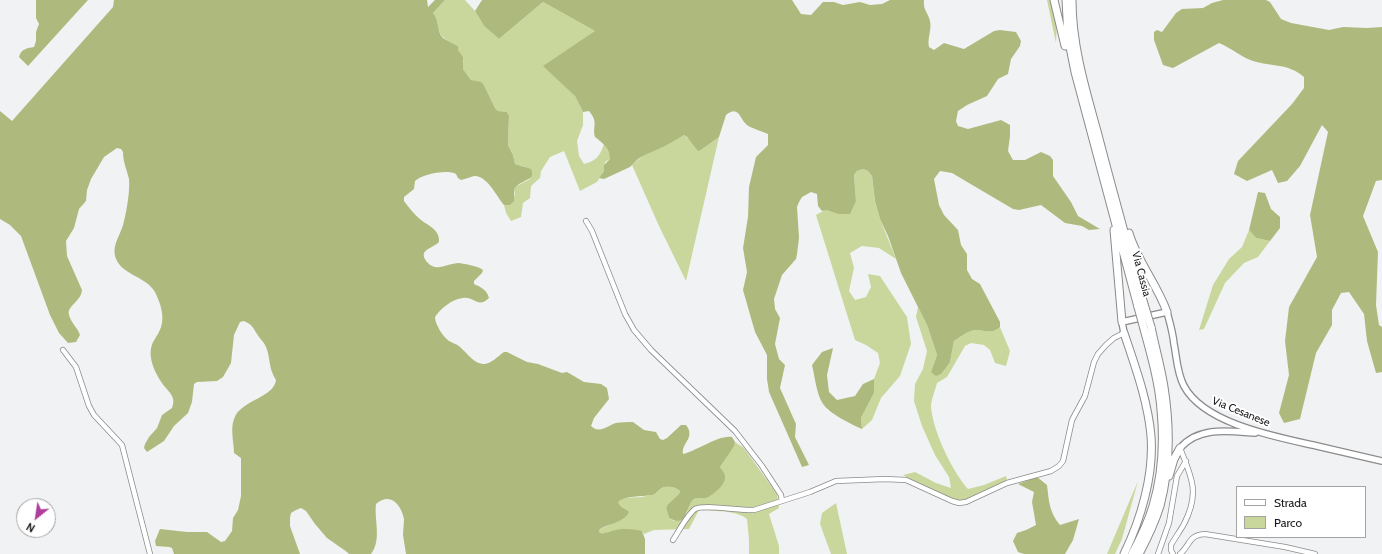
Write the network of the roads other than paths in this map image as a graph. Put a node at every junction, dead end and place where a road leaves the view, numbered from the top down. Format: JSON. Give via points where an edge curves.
{"nodes":[{"id":1,"x":1054,"y":0,"type":"edge"},
{"id":2,"x":1066,"y":0,"type":"edge"},
{"id":3,"x":1072,"y":0,"type":"edge"},
{"id":4,"x":1075,"y":72,"type":"junction"},
{"id":5,"x":1113,"y":193,"type":"junction"},
{"id":6,"x":1112,"y":210,"type":"junction"},
{"id":7,"x":586,"y":220,"type":"dead end"},
{"id":8,"x":1141,"y":305,"type":"junction"},
{"id":9,"x":1167,"y":312,"type":"junction"},
{"id":10,"x":1122,"y":322,"type":"junction"},
{"id":11,"x":1148,"y":328,"type":"junction"},
{"id":12,"x":1124,"y":333,"type":"junction"},
{"id":13,"x":63,"y":350,"type":"dead end"},
{"id":14,"x":1259,"y":433,"type":"junction"},
{"id":15,"x":1180,"y":448,"type":"junction"},
{"id":16,"x":1382,"y":461,"type":"edge"},
{"id":17,"x":1186,"y":462,"type":"junction"},
{"id":18,"x":782,"y":501,"type":"junction"},
{"id":19,"x":1160,"y":506,"type":"junction"},
{"id":20,"x":673,"y":540,"type":"dead end"},
{"id":21,"x":150,"y":554,"type":"edge"},
{"id":22,"x":1124,"y":554,"type":"edge"},
{"id":23,"x":1132,"y":554,"type":"edge"},
{"id":24,"x":1139,"y":554,"type":"edge"},
{"id":25,"x":1158,"y":554,"type":"edge"},
{"id":26,"x":1173,"y":554,"type":"edge"},
{"id":27,"x":1180,"y":554,"type":"edge"},
{"id":28,"x":1315,"y":554,"type":"edge"}],
"edges":[{"from":1,"to":4,"type":"highway","via":[[1064,43]]},
{"from":2,"to":4,"type":"highway","name":"Via Cassia","via":[[1068,37]]},
{"from":3,"to":5,"type":"highway","name":"Via Cassia","via":[[1077,56]]},
{"from":4,"to":6,"type":"highway","name":"Via Cassia"},
{"from":5,"to":8,"type":"highway","name":"Via Cassia"},
{"from":5,"to":9,"type":"highway","via":[[1123,213],[1130,237]]},
{"from":6,"to":8,"type":"highway","name":"Via Cassia"},
{"from":6,"to":10,"type":"highway"},
{"from":7,"to":18,"type":"street","via":[[634,330],[651,350],[735,431],[762,466],[781,495]]},
{"from":8,"to":11,"type":"highway","name":"Via Cassia","bridge":true},
{"from":9,"to":10,"type":"street"},
{"from":9,"to":14,"type":"street","name":"Via Cesanese","via":[[1179,374],[1190,395],[1208,411]]},
{"from":10,"to":12,"type":"street"},
{"from":11,"to":19,"type":"highway","name":"Via Cassia","via":[[1164,386],[1167,409],[1166,474]]},
{"from":11,"to":23,"type":"highway","name":"Via Cassia","via":[[1163,434],[1153,506]]},
{"from":12,"to":18,"type":"street","via":[[1110,341],[1095,359],[1085,396],[1072,420],[1063,461],[1051,471],[1007,483],[964,503],[952,501],[910,481],[895,478],[836,481]]},
{"from":12,"to":22,"type":"highway","via":[[1147,410],[1151,437],[1150,468],[1144,495],[1137,522]]},
{"from":13,"to":21,"type":"street","via":[[76,367],[94,415],[122,445]]},
{"from":14,"to":15,"type":"street","via":[[1212,431],[1193,437]]},
{"from":14,"to":16,"type":"street","name":"Via Cesanese"},
{"from":15,"to":17,"type":"street"},
{"from":15,"to":19,"type":"highway","via":[[1173,461]]},
{"from":17,"to":25,"type":"street","via":[[1177,476],[1170,523]]},
{"from":17,"to":26,"type":"street","via":[[1192,482],[1193,501],[1171,546]]},
{"from":18,"to":20,"type":"street","via":[[749,510],[698,508],[692,512]]},
{"from":19,"to":24,"type":"highway","name":"Via Cassia"},
{"from":27,"to":28,"type":"street","via":[[1192,538],[1202,534]]}]}
